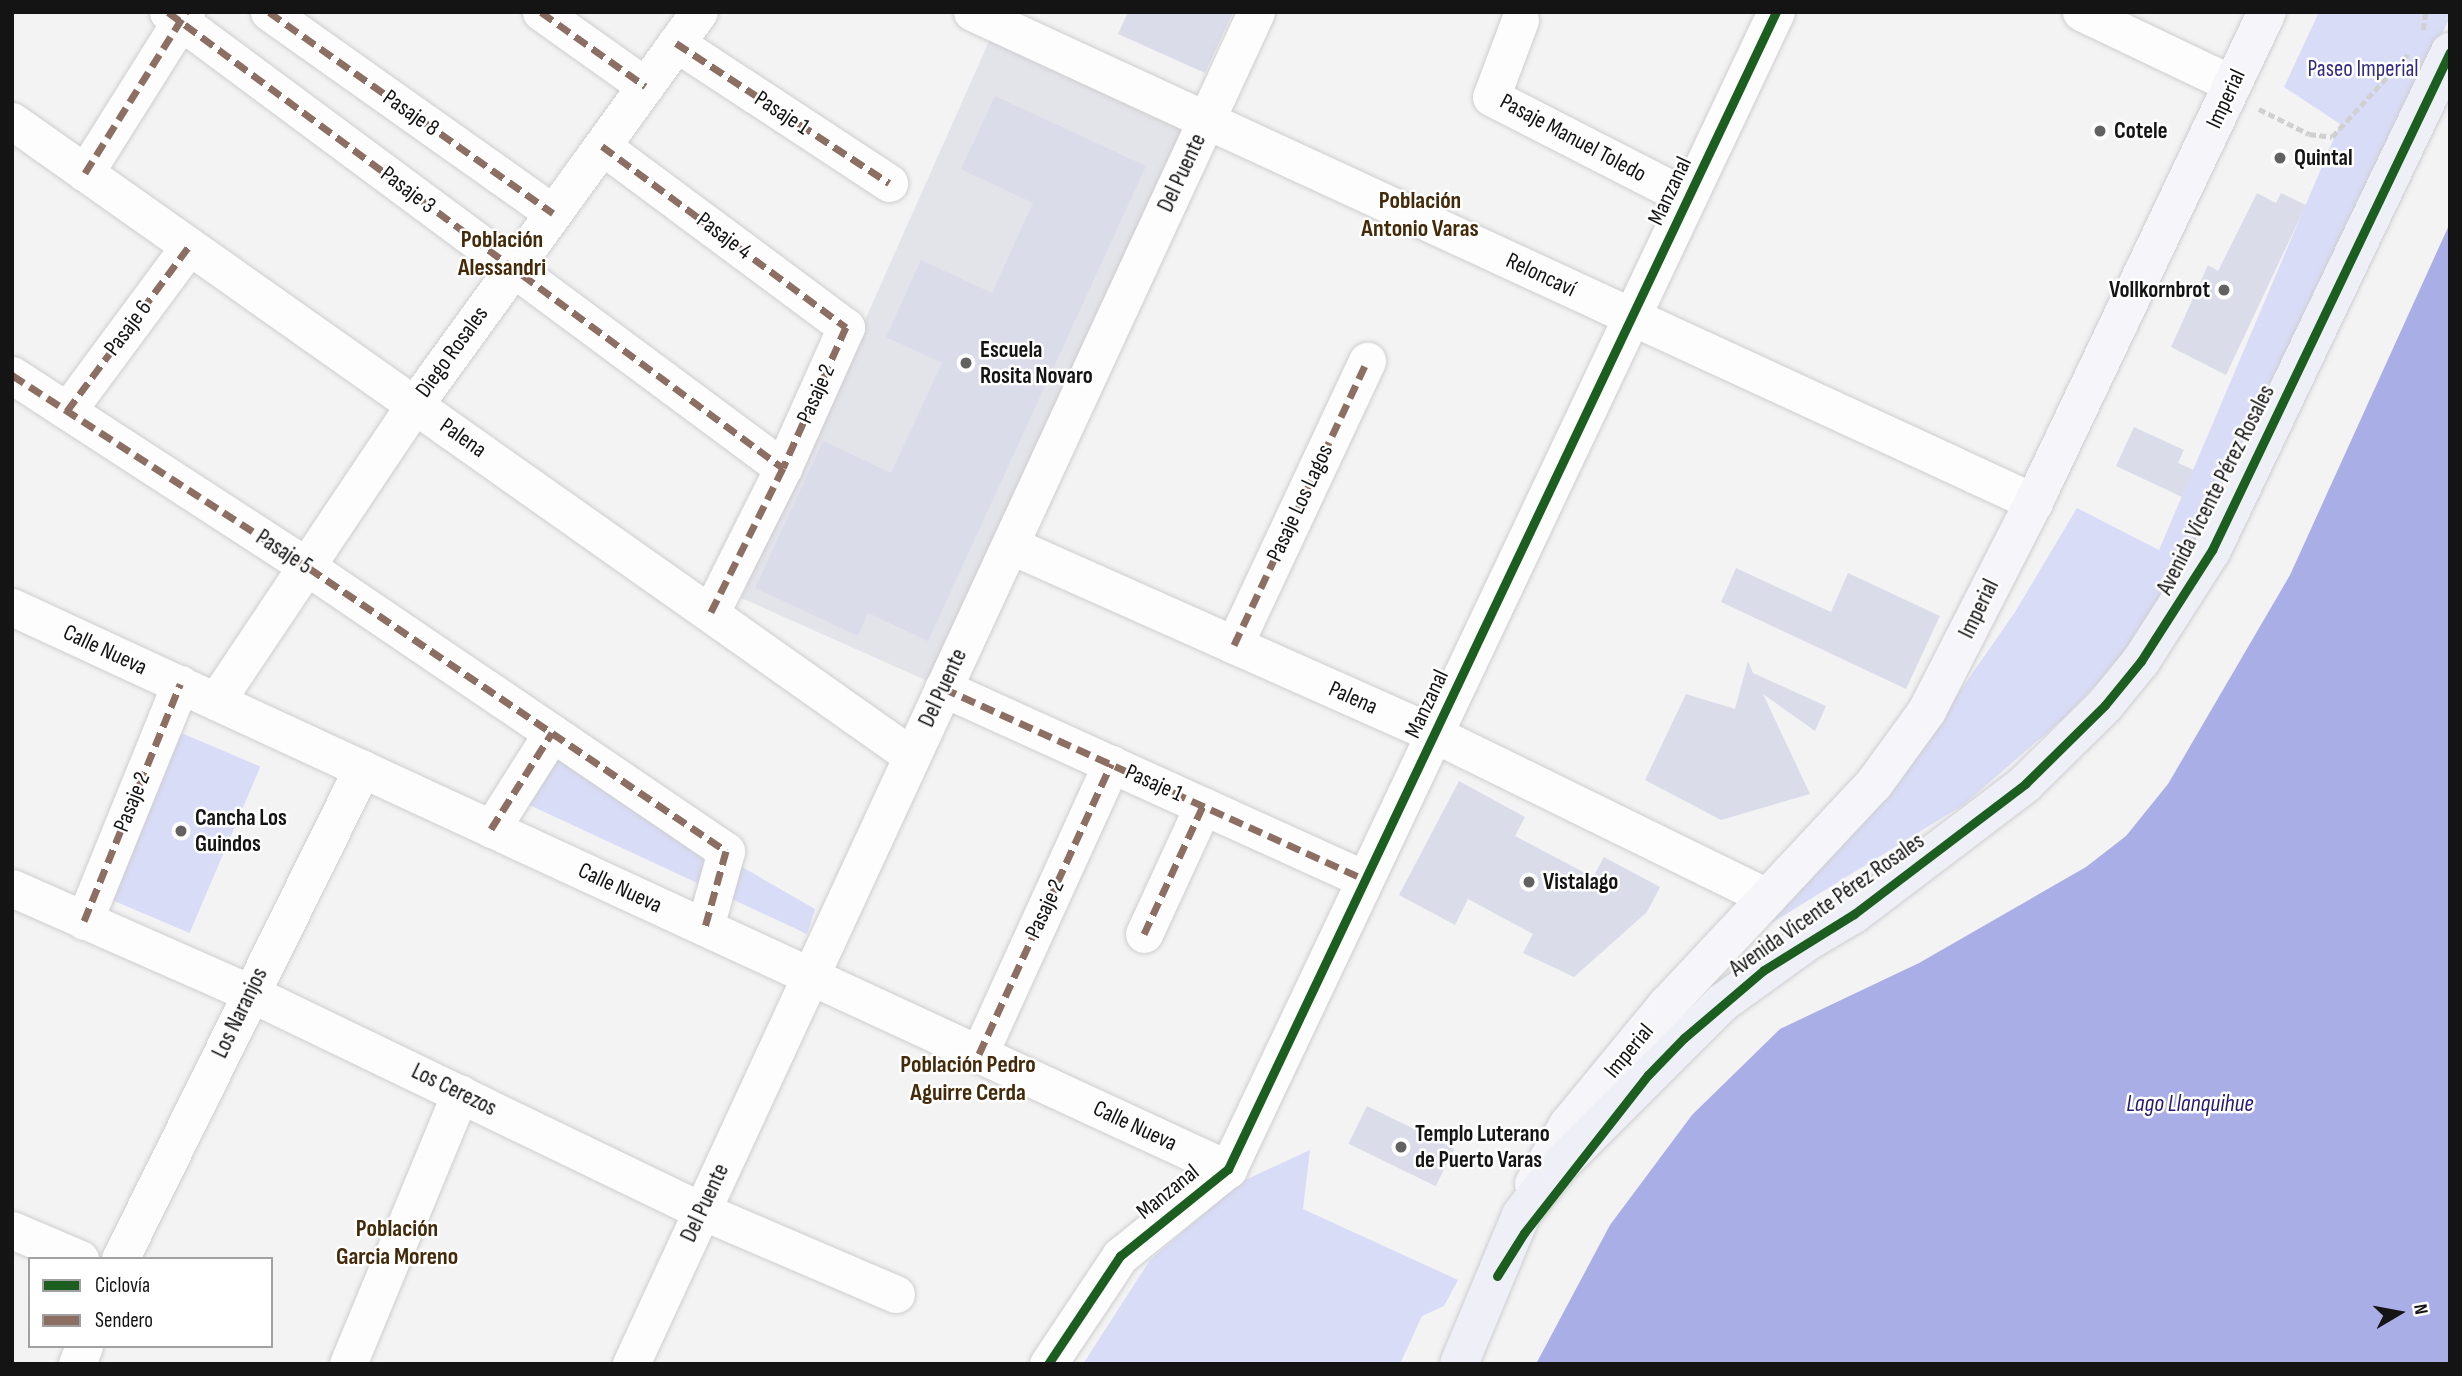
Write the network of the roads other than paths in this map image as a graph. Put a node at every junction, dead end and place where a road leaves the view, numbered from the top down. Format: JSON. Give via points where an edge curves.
{"nodes":[{"id":1,"x":269,"y":12,"type":"edge"},
{"id":2,"x":541,"y":12,"type":"edge"},
{"id":3,"x":699,"y":12,"type":"edge"},
{"id":4,"x":1256,"y":12,"type":"edge"},
{"id":5,"x":1776,"y":12,"type":"edge"},
{"id":6,"x":2081,"y":12,"type":"edge"},
{"id":7,"x":2267,"y":12,"type":"edge"},
{"id":8,"x":178,"y":15,"type":"edge"},
{"id":9,"x":985,"y":15,"type":"edge"},
{"id":10,"x":1520,"y":20,"type":"dead end"},
{"id":11,"x":676,"y":43,"type":"junction"},
{"id":12,"x":2432,"y":49,"type":"edge"},
{"id":13,"x":645,"y":86,"type":"junction"},
{"id":14,"x":2245,"y":97,"type":"junction"},
{"id":15,"x":1206,"y":120,"type":"junction"},
{"id":16,"x":12,"y":121,"type":"edge"},
{"id":17,"x":602,"y":146,"type":"junction"},
{"id":18,"x":85,"y":173,"type":"junction"},
{"id":19,"x":889,"y":183,"type":"dead end"},
{"id":20,"x":1688,"y":198,"type":"junction"},
{"id":21,"x":553,"y":213,"type":"junction"},
{"id":22,"x":189,"y":246,"type":"junction"},
{"id":23,"x":513,"y":268,"type":"junction"},
{"id":24,"x":1632,"y":317,"type":"junction"},
{"id":25,"x":846,"y":327,"type":"joint"},
{"id":26,"x":1367,"y":361,"type":"dead end"},
{"id":27,"x":12,"y":375,"type":"edge"},
{"id":28,"x":415,"y":404,"type":"junction"},
{"id":29,"x":67,"y":411,"type":"junction"},
{"id":30,"x":783,"y":468,"type":"junction"},
{"id":31,"x":2034,"y":502,"type":"junction"},
{"id":32,"x":1010,"y":545,"type":"junction"},
{"id":33,"x":309,"y":568,"type":"junction"},
{"id":34,"x":12,"y":607,"type":"edge"},
{"id":35,"x":711,"y":612,"type":"junction"},
{"id":36,"x":1234,"y":645,"type":"junction"},
{"id":37,"x":180,"y":684,"type":"junction"},
{"id":38,"x":943,"y":688,"type":"junction"},
{"id":39,"x":216,"y":701,"type":"junction"},
{"id":40,"x":552,"y":733,"type":"junction"},
{"id":41,"x":1434,"y":734,"type":"junction"},
{"id":42,"x":912,"y":756,"type":"junction"},
{"id":43,"x":1111,"y":764,"type":"junction"},
{"id":44,"x":362,"y":769,"type":"junction"},
{"id":45,"x":1203,"y":806,"type":"junction"},
{"id":46,"x":492,"y":829,"type":"junction"},
{"id":47,"x":1364,"y":879,"type":"junction"},
{"id":48,"x":12,"y":888,"type":"edge"},
{"id":49,"x":1767,"y":897,"type":"junction"},
{"id":50,"x":84,"y":921,"type":"junction"},
{"id":51,"x":705,"y":927,"type":"junction"},
{"id":52,"x":1144,"y":934,"type":"dead end"},
{"id":53,"x":810,"y":976,"type":"junction"},
{"id":54,"x":250,"y":993,"type":"junction"},
{"id":55,"x":979,"y":1054,"type":"junction"},
{"id":56,"x":1648,"y":1075,"type":"junction"},
{"id":57,"x":460,"y":1093,"type":"junction"},
{"id":58,"x":1568,"y":1125,"type":"junction"},
{"id":59,"x":1559,"y":1166,"type":"junction"},
{"id":60,"x":1228,"y":1169,"type":"junction"},
{"id":61,"x":702,"y":1211,"type":"junction"},
{"id":62,"x":1522,"y":1224,"type":"junction"},
{"id":63,"x":12,"y":1230,"type":"edge"},
{"id":64,"x":75,"y":1257,"type":"edge"},
{"id":65,"x":121,"y":1257,"type":"edge"},
{"id":66,"x":895,"y":1294,"type":"dead end"},
{"id":67,"x":348,"y":1364,"type":"edge"},
{"id":68,"x":631,"y":1364,"type":"edge"},
{"id":69,"x":1048,"y":1364,"type":"edge"},
{"id":70,"x":1459,"y":1364,"type":"edge"}],
"edges":[{"from":1,"to":21,"type":"street","name":"Pasaje 8"},
{"from":2,"to":13,"type":"street"},
{"from":3,"to":11,"type":"street","name":"Diego Rosales"},
{"from":4,"to":15,"type":"street","name":"Del Puente"},
{"from":5,"to":20,"type":"street","name":"Manzanal"},
{"from":6,"to":14,"type":"street"},
{"from":7,"to":14,"type":"street","name":"Imperial"},
{"from":8,"to":18,"type":"street"},
{"from":8,"to":23,"type":"street","name":"Pasaje 3"},
{"from":9,"to":15,"type":"street","name":"Reloncaví"},
{"from":10,"to":20,"type":"street","name":"Pasaje Manuel Toledo","via":[[1491,97]]},
{"from":11,"to":13,"type":"street","name":"Diego Rosales"},
{"from":11,"to":19,"type":"street","name":"Pasaje 1"},
{"from":12,"to":56,"type":"main road","name":"Avenida Vicente Pérez Rosales","via":[[2212,550],[2141,661],[2105,705],[2025,784],[1854,914],[1764,970]]},
{"from":13,"to":17,"type":"street","name":"Diego Rosales"},
{"from":14,"to":31,"type":"street","name":"Imperial"},
{"from":15,"to":24,"type":"street","name":"Reloncaví"},
{"from":15,"to":32,"type":"street","name":"Del Puente"},
{"from":16,"to":18,"type":"street","name":"Palena"},
{"from":17,"to":21,"type":"street","name":"Diego Rosales"},
{"from":17,"to":25,"type":"street","name":"Pasaje 4"},
{"from":18,"to":22,"type":"street","name":"Palena"},
{"from":20,"to":24,"type":"street","name":"Manzanal"},
{"from":21,"to":23,"type":"street","name":"Diego Rosales"},
{"from":22,"to":28,"type":"street","name":"Palena"},
{"from":22,"to":29,"type":"street","name":"Pasaje 6"},
{"from":23,"to":28,"type":"street","name":"Diego Rosales"},
{"from":23,"to":30,"type":"street","name":"Pasaje 3"},
{"from":24,"to":31,"type":"street","name":"Reloncaví"},
{"from":24,"to":41,"type":"street","name":"Manzanal"},
{"from":25,"to":30,"type":"street","name":"Pasaje 2"},
{"from":26,"to":36,"type":"street","name":"Pasaje Los Lagos"},
{"from":27,"to":29,"type":"street","name":"Pasaje 5"},
{"from":28,"to":33,"type":"street","name":"Diego Rosales"},
{"from":28,"to":35,"type":"street","name":"Palena"},
{"from":29,"to":33,"type":"street","name":"Pasaje 5"},
{"from":30,"to":35,"type":"street","name":"Pasaje 2"},
{"from":31,"to":49,"type":"street","name":"Imperial","via":[[1947,676],[1908,739],[1844,818]]},
{"from":32,"to":36,"type":"street","name":"Palena"},
{"from":32,"to":38,"type":"street","name":"Del Puente"},
{"from":33,"to":39,"type":"street","name":"Diego Rosales"},
{"from":33,"to":40,"type":"street","name":"Pasaje 5"},
{"from":34,"to":37,"type":"street","name":"Calle Nueva"},
{"from":35,"to":42,"type":"street","name":"Palena"},
{"from":36,"to":41,"type":"street","name":"Palena"},
{"from":37,"to":39,"type":"street","name":"Calle Nueva"},
{"from":37,"to":50,"type":"street","name":"Pasaje 2"},
{"from":38,"to":42,"type":"street","name":"Del Puente"},
{"from":38,"to":43,"type":"street","name":"Pasaje 1"},
{"from":39,"to":44,"type":"street","name":"Calle Nueva"},
{"from":40,"to":46,"type":"street"},
{"from":40,"to":51,"type":"street","name":"Pasaje 5","via":[[726,851]]},
{"from":41,"to":47,"type":"street","name":"Manzanal"},
{"from":41,"to":49,"type":"street","name":"Palena"},
{"from":42,"to":53,"type":"street","name":"Del Puente"},
{"from":43,"to":45,"type":"street","name":"Pasaje 1"},
{"from":43,"to":55,"type":"street","name":"Pasaje 2"},
{"from":44,"to":46,"type":"street","name":"Calle Nueva"},
{"from":44,"to":54,"type":"street","name":"Los Naranjos"},
{"from":45,"to":47,"type":"street","name":"Pasaje 1"},
{"from":45,"to":52,"type":"street"},
{"from":46,"to":51,"type":"street","name":"Calle Nueva"},
{"from":47,"to":60,"type":"street","name":"Manzanal"},
{"from":48,"to":50,"type":"street","name":"Los Cerezos"},
{"from":49,"to":58,"type":"street","name":"Imperial","via":[[1667,1005]]},
{"from":50,"to":54,"type":"street","name":"Los Cerezos"},
{"from":51,"to":53,"type":"street","name":"Calle Nueva"},
{"from":53,"to":55,"type":"street","name":"Calle Nueva"},
{"from":53,"to":61,"type":"street","name":"Del Puente"},
{"from":54,"to":57,"type":"street","name":"Los Cerezos"},
{"from":54,"to":65,"type":"street","name":"Los Naranjos"},
{"from":55,"to":60,"type":"street","name":"Calle Nueva"},
{"from":56,"to":59,"type":"main road","name":"Avenida Vicente Pérez Rosales"},
{"from":56,"to":62,"type":"main road","name":"Avenida Vicente Pérez Rosales"},
{"from":57,"to":61,"type":"street","name":"Los Cerezos"},
{"from":57,"to":67,"type":"street"},
{"from":58,"to":59,"type":"street","name":"Imperial"},
{"from":58,"to":62,"type":"street","name":"Imperial","via":[[1544,1161]]},
{"from":59,"to":62,"type":"street","name":"Imperial"},
{"from":60,"to":69,"type":"street","name":"Manzanal","via":[[1120,1256]]},
{"from":61,"to":66,"type":"street","name":"Los Cerezos"},
{"from":61,"to":68,"type":"street","name":"Del Puente"},
{"from":62,"to":70,"type":"main road","name":"Avenida Vicente Pérez Rosales"},
{"from":63,"to":64,"type":"street"}]}
